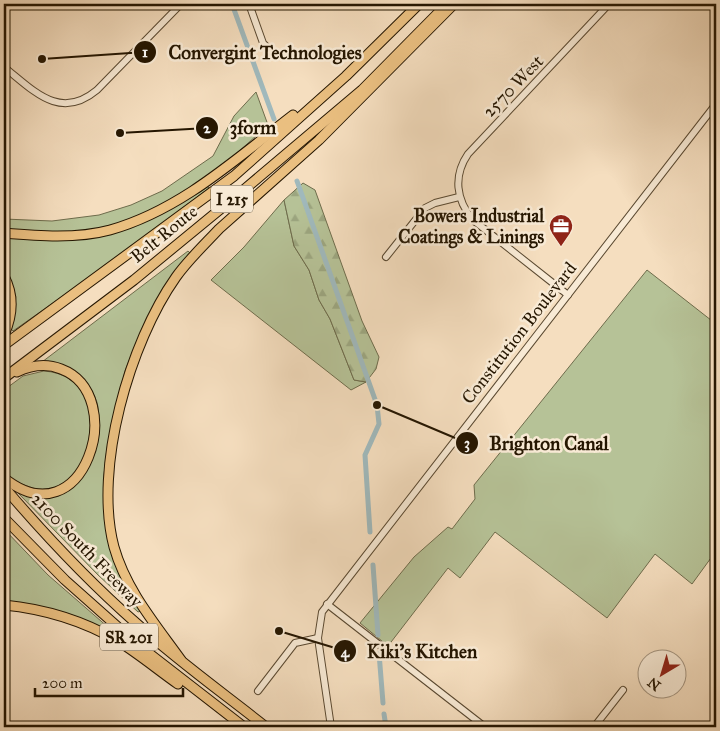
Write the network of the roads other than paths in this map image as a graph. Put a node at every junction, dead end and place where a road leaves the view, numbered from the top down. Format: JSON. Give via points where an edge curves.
{"nodes":[{"id":1,"x":181,"y":4,"type":"edge"},
{"id":2,"x":249,"y":4,"type":"edge"},
{"id":3,"x":419,"y":4,"type":"edge"},
{"id":4,"x":447,"y":4,"type":"edge"},
{"id":5,"x":454,"y":4,"type":"edge"},
{"id":6,"x":609,"y":4,"type":"edge"},
{"id":7,"x":277,"y":57,"type":"dead end"},
{"id":8,"x":4,"y":67,"type":"edge"},
{"id":9,"x":346,"y":76,"type":"junction"},
{"id":10,"x":716,"y":104,"type":"edge"},
{"id":11,"x":459,"y":197,"type":"junction"},
{"id":12,"x":4,"y":233,"type":"edge"},
{"id":13,"x":386,"y":257,"type":"dead end"},
{"id":14,"x":4,"y":276,"type":"edge"},
{"id":15,"x":568,"y":295,"type":"junction"},
{"id":16,"x":4,"y":335,"type":"edge"},
{"id":17,"x":4,"y":345,"type":"edge"},
{"id":18,"x":4,"y":378,"type":"edge"},
{"id":19,"x":4,"y":478,"type":"edge"},
{"id":20,"x":4,"y":487,"type":"edge"},
{"id":21,"x":4,"y":518,"type":"edge"},
{"id":22,"x":327,"y":604,"type":"junction"},
{"id":23,"x":4,"y":606,"type":"edge"},
{"id":24,"x":318,"y":638,"type":"junction"},
{"id":25,"x":182,"y":660,"type":"junction"},
{"id":26,"x":623,"y":690,"type":"dead end"},
{"id":27,"x":258,"y":691,"type":"dead end"},
{"id":28,"x":224,"y":712,"type":"junction"},
{"id":29,"x":244,"y":727,"type":"edge"},
{"id":30,"x":266,"y":727,"type":"edge"},
{"id":31,"x":331,"y":727,"type":"edge"},
{"id":32,"x":485,"y":727,"type":"edge"},
{"id":33,"x":594,"y":727,"type":"edge"}],
"edges":[{"from":1,"to":8,"type":"street","via":[[92,94],[76,103],[58,104],[40,95]]},
{"from":2,"to":7,"type":"street","via":[[263,43]]},
{"from":3,"to":9,"type":"highway","name":"Belt Route","number":"I 215"},
{"from":4,"to":18,"type":"highway","name":"Belt Route","number":"I 215","via":[[362,90],[134,280]]},
{"from":5,"to":25,"type":"highway","via":[[354,106],[198,251],[176,277],[138,349],[113,443],[108,477],[109,512],[114,547],[132,591]]},
{"from":6,"to":11,"type":"street","name":"2570 West","via":[[468,154],[459,174]]},
{"from":9,"to":12,"type":"highway","via":[[194,190],[142,218],[109,230],[65,235]]},
{"from":9,"to":17,"type":"highway","name":"Belt Route","number":"I 215","via":[[234,176]]},
{"from":10,"to":15,"type":"street","name":"Constitution Boulevard"},
{"from":11,"to":13,"type":"street","via":[[425,208]]},
{"from":11,"to":15,"type":"street","via":[[464,210],[476,224]]},
{"from":14,"to":16,"type":"highway","via":[[12,302]]},
{"from":15,"to":22,"type":"street","name":"Constitution Boulevard"},
{"from":18,"to":19,"type":"highway","via":[[43,365],[69,372],[88,394],[94,423],[88,458],[81,473],[65,488],[52,493],[28,494]]},
{"from":20,"to":25,"type":"highway","name":"2100 South Freeway","number":"SR 201","via":[[90,582]]},
{"from":21,"to":28,"type":"highway","name":"2100 South Freeway","number":"SR 201","via":[[65,580],[123,632]]},
{"from":22,"to":24,"type":"street","name":"Constitution Boulevard","via":[[320,618]]},
{"from":22,"to":32,"type":"street"},
{"from":23,"to":28,"type":"highway","via":[[31,608],[88,625],[118,641]]},
{"from":24,"to":27,"type":"street","via":[[295,643]]},
{"from":24,"to":31,"type":"street","name":"Constitution Boulevard"},
{"from":25,"to":30,"type":"highway","name":"2100 South Freeway","number":"SR 201"},
{"from":26,"to":33,"type":"street"},
{"from":28,"to":29,"type":"highway","name":"2100 South Freeway","number":"SR 201"}]}
